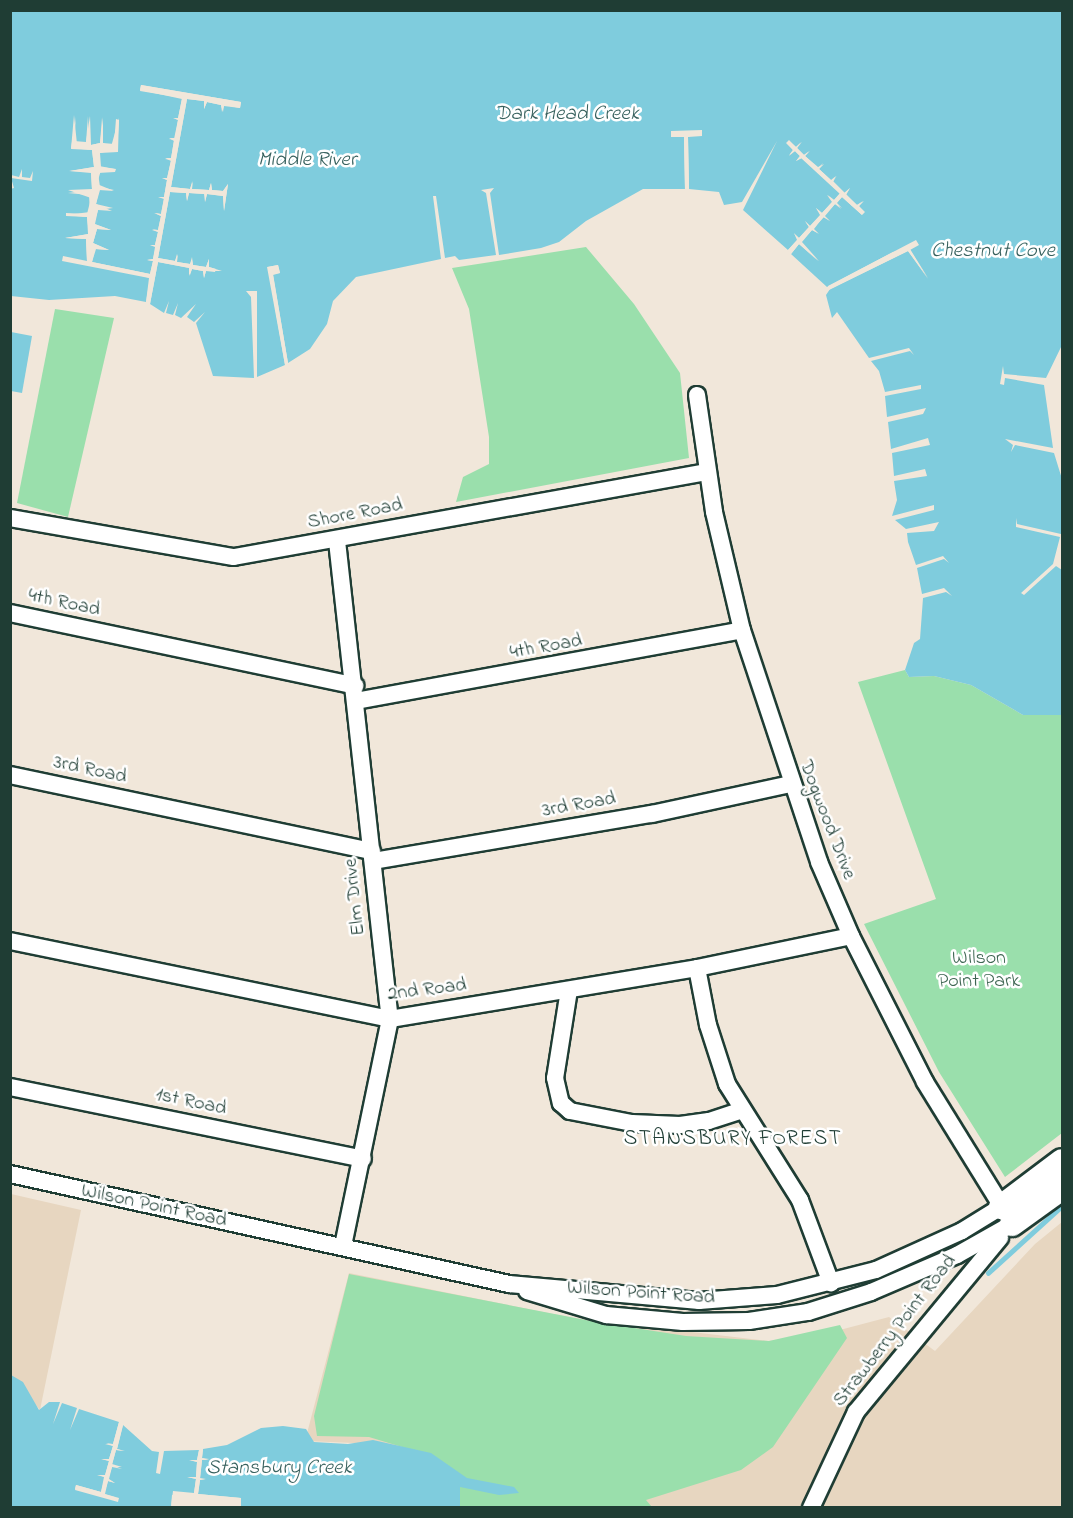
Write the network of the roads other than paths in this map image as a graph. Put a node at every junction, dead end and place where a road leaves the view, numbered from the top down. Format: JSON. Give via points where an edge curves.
{"nodes":[{"id":1,"x":697,"y":395,"type":"dead end"},
{"id":2,"x":707,"y":472,"type":"junction"},
{"id":3,"x":10,"y":518,"type":"edge"},
{"id":4,"x":337,"y":541,"type":"junction"},
{"id":5,"x":10,"y":613,"type":"edge"},
{"id":6,"x":742,"y":630,"type":"junction"},
{"id":7,"x":356,"y":694,"type":"junction"},
{"id":8,"x":10,"y":775,"type":"edge"},
{"id":9,"x":791,"y":784,"type":"junction"},
{"id":10,"x":372,"y":856,"type":"junction"},
{"id":11,"x":851,"y":936,"type":"junction"},
{"id":12,"x":10,"y":941,"type":"edge"},
{"id":13,"x":697,"y":968,"type":"junction"},
{"id":14,"x":569,"y":990,"type":"junction"},
{"id":15,"x":390,"y":1019,"type":"junction"},
{"id":16,"x":10,"y":1087,"type":"edge"},
{"id":17,"x":742,"y":1110,"type":"junction"},
{"id":18,"x":363,"y":1159,"type":"junction"},
{"id":19,"x":1062,"y":1161,"type":"edge"},
{"id":20,"x":10,"y":1174,"type":"edge"},
{"id":21,"x":1062,"y":1188,"type":"edge"},
{"id":22,"x":1007,"y":1215,"type":"junction"},
{"id":23,"x":343,"y":1246,"type":"junction"},
{"id":24,"x":831,"y":1283,"type":"junction"},
{"id":25,"x":509,"y":1284,"type":"junction"},
{"id":26,"x":811,"y":1508,"type":"edge"}],
"edges":[{"from":1,"to":2,"type":"street","name":"Dogwood Drive"},
{"from":2,"to":4,"type":"street","name":"Shore Road"},
{"from":2,"to":6,"type":"street","name":"Dogwood Drive"},
{"from":3,"to":4,"type":"street","name":"Shore Road","via":[[212,556],[266,554]]},
{"from":4,"to":7,"type":"street","name":"Elm Drive"},
{"from":5,"to":7,"type":"street","name":"4th Road"},
{"from":6,"to":7,"type":"street","name":"4th Road","via":[[623,655]]},
{"from":6,"to":9,"type":"street","name":"Dogwood Drive"},
{"from":7,"to":10,"type":"street","name":"Elm Drive"},
{"from":8,"to":10,"type":"street","name":"3rd Road"},
{"from":9,"to":10,"type":"street","name":"3rd Road","via":[[652,814]]},
{"from":9,"to":11,"type":"street","name":"Dogwood Drive"},
{"from":10,"to":15,"type":"street","name":"Elm Drive"},
{"from":11,"to":13,"type":"street","name":"2nd Road"},
{"from":11,"to":22,"type":"street","name":"Dogwood Drive","via":[[925,1082]]},
{"from":12,"to":15,"type":"street","name":"2nd Road"},
{"from":13,"to":14,"type":"street","name":"2nd Road"},
{"from":13,"to":17,"type":"street","via":[[708,1025],[727,1084]]},
{"from":14,"to":15,"type":"street","name":"2nd Road"},
{"from":14,"to":17,"type":"street","via":[[555,1078],[561,1103],[570,1112],[632,1123],[680,1125],[710,1121]]},
{"from":15,"to":18,"type":"street","name":"Elm Drive"},
{"from":16,"to":18,"type":"street","name":"1st Road"},
{"from":17,"to":24,"type":"street","via":[[800,1200]]},
{"from":18,"to":23,"type":"street","name":"Elm Drive"},
{"from":19,"to":22,"type":"street","name":"Wilson Point Road"},
{"from":20,"to":23,"type":"street","name":"Wilson Point Road"},
{"from":21,"to":22,"type":"street","name":"Wilson Point Road"},
{"from":22,"to":24,"type":"street","name":"Wilson Point Road","via":[[904,1259]]},
{"from":22,"to":25,"type":"street","name":"Wilson Point Road","via":[[949,1259],[871,1292],[808,1312],[749,1321],[683,1322],[606,1315],[566,1306]]},
{"from":22,"to":26,"type":"street","name":"Strawberry Point Road","via":[[965,1275],[856,1412]]},
{"from":23,"to":25,"type":"street","name":"Wilson Point Road"},
{"from":24,"to":25,"type":"street","name":"Wilson Point Road","via":[[777,1295],[699,1301]]}]}
